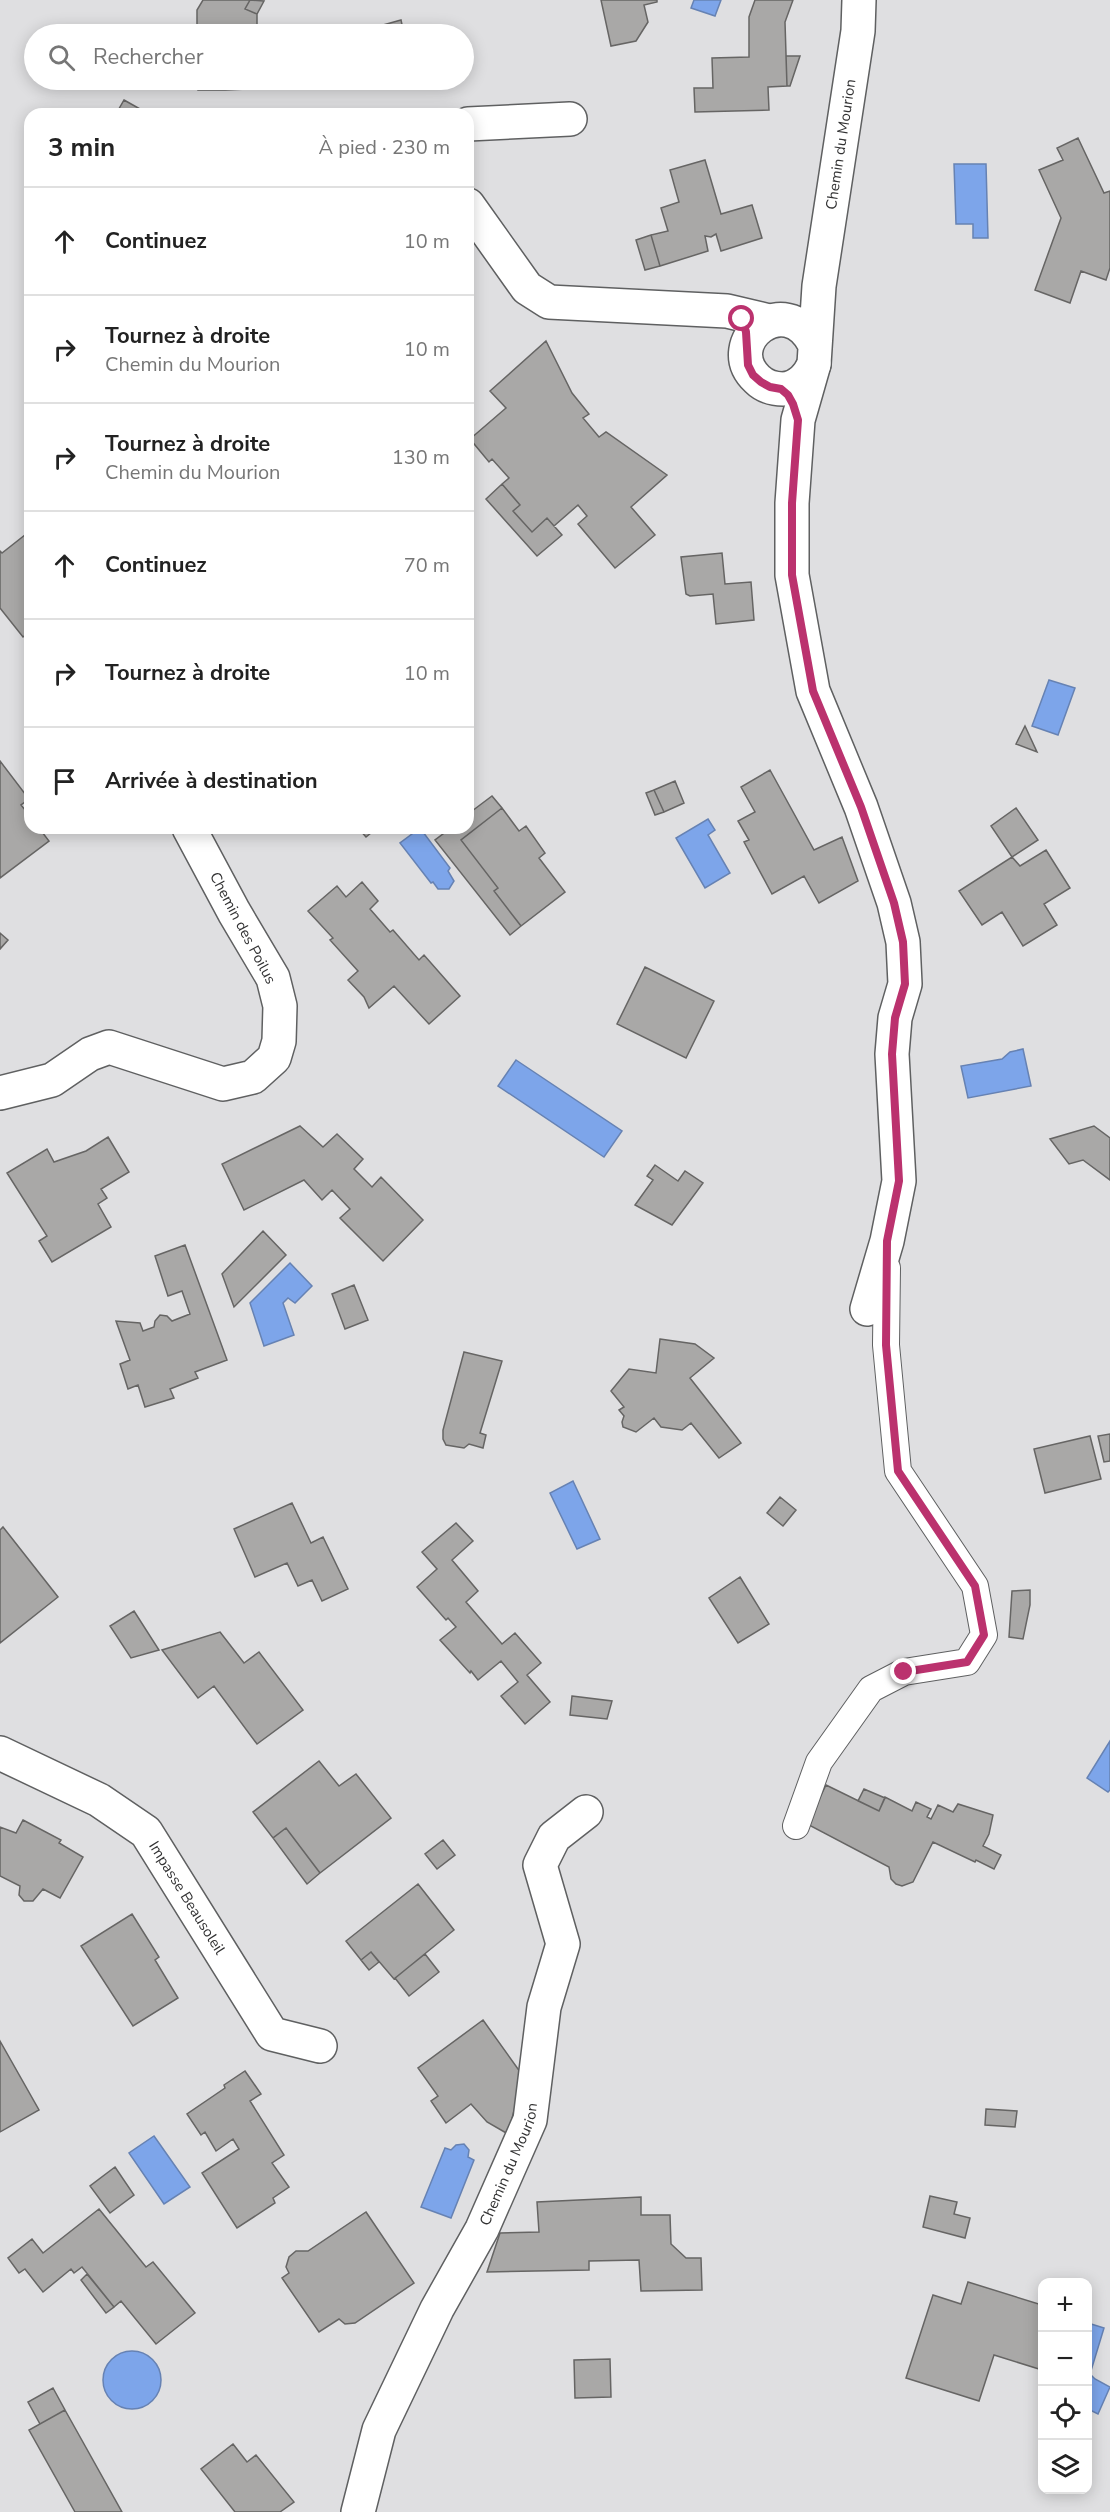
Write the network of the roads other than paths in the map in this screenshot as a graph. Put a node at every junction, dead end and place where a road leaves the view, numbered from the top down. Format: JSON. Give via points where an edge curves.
{"nodes":[{"id":1,"x":859,"y":0,"type":"edge"},
{"id":2,"x":570,"y":119,"type":"dead end"},
{"id":3,"x":474,"y":124,"type":"edge"},
{"id":4,"x":474,"y":213,"type":"edge"},
{"id":5,"x":819,"y":286,"type":"junction"},
{"id":6,"x":759,"y":324,"type":"junction"},
{"id":7,"x":814,"y":354,"type":"junction"},
{"id":8,"x":781,"y":389,"type":"junction"},
{"id":9,"x":798,"y":420,"type":"junction"},
{"id":10,"x":192,"y":834,"type":"edge"},
{"id":11,"x":1,"y":1091,"type":"edge"},
{"id":12,"x":887,"y":1241,"type":"junction"},
{"id":13,"x":867,"y":1309,"type":"dead end"},
{"id":14,"x":0,"y":1753,"type":"edge"},
{"id":15,"x":586,"y":1812,"type":"dead end"},
{"id":16,"x":796,"y":1826,"type":"dead end"},
{"id":17,"x":320,"y":2046,"type":"dead end"},
{"id":18,"x":358,"y":2512,"type":"edge"}],
"edges":[{"from":1,"to":5,"type":"street","name":"Chemin du Mourion","via":[[858,31]]},
{"from":2,"to":3,"type":"street"},
{"from":4,"to":6,"type":"street","via":[[527,288],[549,302],[727,311]]},
{"from":5,"to":6,"type":"street","name":"Chemin du Mourion","via":[[813,301],[803,309]]},
{"from":5,"to":7,"type":"street","name":"Chemin du Mourion"},
{"from":6,"to":7,"type":"street","via":[[801,326],[808,333]]},
{"from":6,"to":8,"type":"street","via":[[748,365],[753,375],[770,387]]},
{"from":7,"to":8,"type":"street","via":[[809,374],[792,387]]},
{"from":7,"to":9,"type":"street","name":"Chemin du Mourion"},
{"from":8,"to":9,"type":"street","via":[[793,404]]},
{"from":9,"to":12,"type":"street","name":"Chemin du Mourion","via":[[792,575],[813,691],[861,807],[903,942],[905,984],[895,1018],[892,1054],[899,1181]]},
{"from":10,"to":11,"type":"street","name":"Chemin des Poilus","via":[[273,978],[280,1006],[279,1041],[274,1058],[253,1077],[223,1084],[110,1047],[90,1054],[52,1080]]},
{"from":12,"to":13,"type":"street","name":"Chemin du Mourion"},
{"from":12,"to":16,"type":"lane","via":[[886,1345],[898,1471],[975,1586],[984,1635],[967,1662],[904,1672],[871,1689],[819,1762]]},
{"from":14,"to":17,"type":"street","name":"Impasse Beausoleil","via":[[99,1800],[146,1832],[272,2034]]},
{"from":15,"to":18,"type":"street","name":"Chemin du Mourion","via":[[554,1838],[540,1864],[563,1944],[544,2007],[530,2120],[482,2229],[437,2308],[379,2430]]}]}
